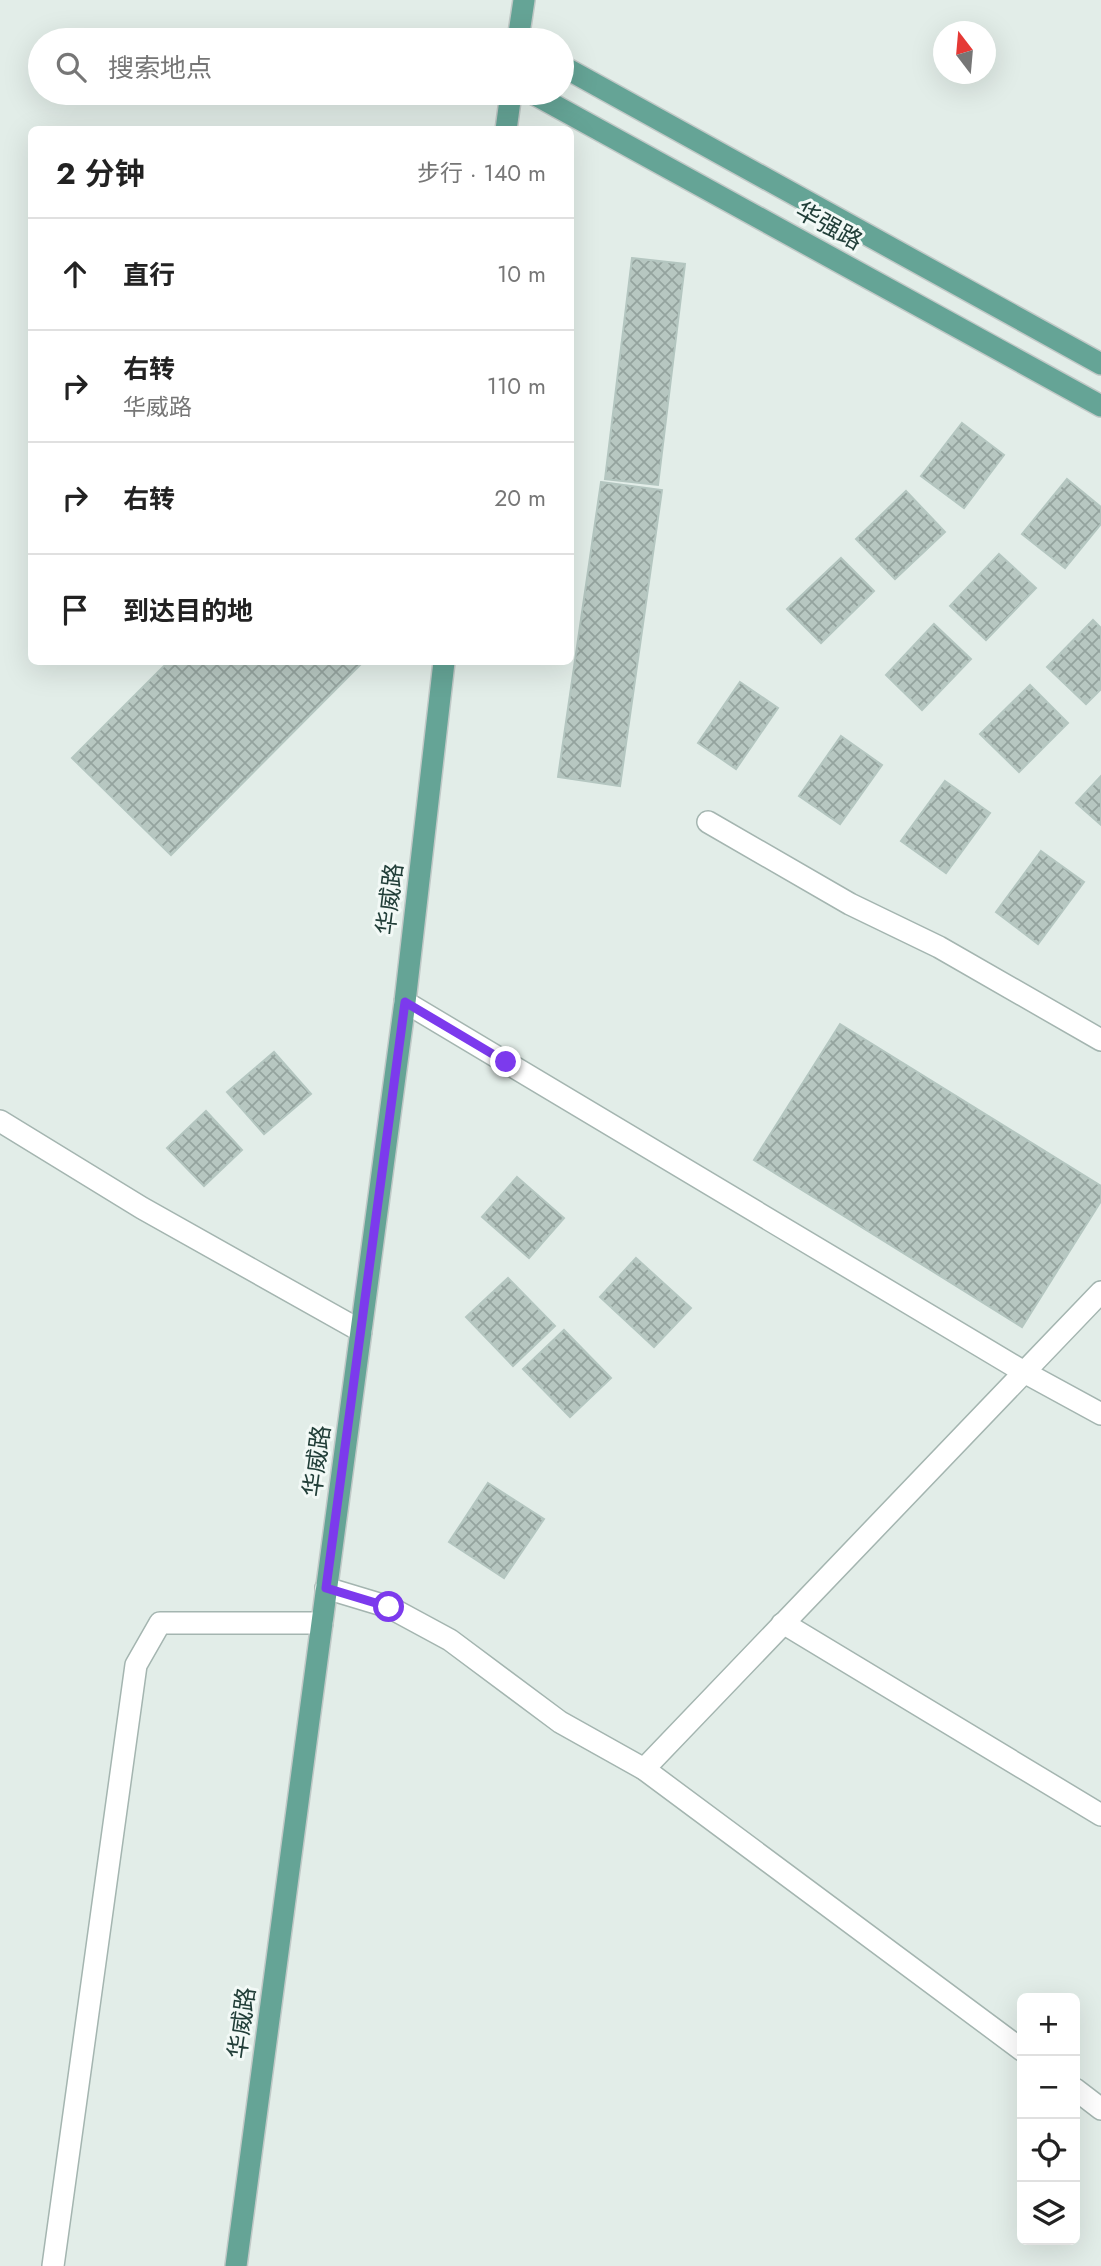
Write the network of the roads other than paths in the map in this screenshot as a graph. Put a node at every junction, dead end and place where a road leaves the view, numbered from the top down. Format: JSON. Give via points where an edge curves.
{"nodes":[{"id":1,"x":524,"y":0,"type":"edge"},
{"id":2,"x":520,"y":28,"type":"edge"},
{"id":3,"x":574,"y":73,"type":"edge"},
{"id":4,"x":509,"y":105,"type":"edge"},
{"id":5,"x":554,"y":105,"type":"edge"},
{"id":6,"x":506,"y":126,"type":"edge"},
{"id":7,"x":1101,"y":364,"type":"edge"},
{"id":8,"x":1101,"y":406,"type":"edge"},
{"id":9,"x":444,"y":665,"type":"edge"},
{"id":10,"x":708,"y":822,"type":"dead end"},
{"id":11,"x":405,"y":1002,"type":"junction"},
{"id":12,"x":1101,"y":1040,"type":"edge"},
{"id":13,"x":0,"y":1121,"type":"edge"},
{"id":14,"x":1101,"y":1292,"type":"edge"},
{"id":15,"x":361,"y":1331,"type":"junction"},
{"id":16,"x":1024,"y":1372,"type":"junction"},
{"id":17,"x":1101,"y":1414,"type":"edge"},
{"id":18,"x":326,"y":1588,"type":"junction"},
{"id":19,"x":321,"y":1623,"type":"junction"},
{"id":20,"x":782,"y":1625,"type":"junction"},
{"id":21,"x":644,"y":1769,"type":"junction"},
{"id":22,"x":1101,"y":1815,"type":"edge"},
{"id":23,"x":1017,"y":2046,"type":"edge"},
{"id":24,"x":1080,"y":2093,"type":"edge"},
{"id":25,"x":1101,"y":2109,"type":"edge"},
{"id":26,"x":53,"y":2266,"type":"edge"},
{"id":27,"x":236,"y":2266,"type":"edge"}],
"edges":[{"from":1,"to":2,"type":"main road"},
{"from":3,"to":7,"type":"main road","name":"华强路"},
{"from":4,"to":6,"type":"main road"},
{"from":5,"to":8,"type":"main road","name":"华强路"},
{"from":9,"to":11,"type":"main road","name":"华威路"},
{"from":10,"to":12,"type":"street"},
{"from":11,"to":15,"type":"main road","name":"华威路"},
{"from":11,"to":16,"type":"street"},
{"from":13,"to":15,"type":"street","via":[[142,1208]]},
{"from":14,"to":16,"type":"street"},
{"from":15,"to":18,"type":"main road","name":"华威路"},
{"from":16,"to":17,"type":"street"},
{"from":16,"to":20,"type":"street"},
{"from":18,"to":19,"type":"main road","name":"华威路"},
{"from":18,"to":21,"type":"street","via":[[389,1607],[450,1640],[560,1722]]},
{"from":19,"to":26,"type":"street","via":[[160,1623],[136,1665]]},
{"from":19,"to":27,"type":"main road","name":"华威路"},
{"from":20,"to":21,"type":"street"},
{"from":20,"to":22,"type":"street"},
{"from":21,"to":23,"type":"street"},
{"from":24,"to":25,"type":"street"}]}
